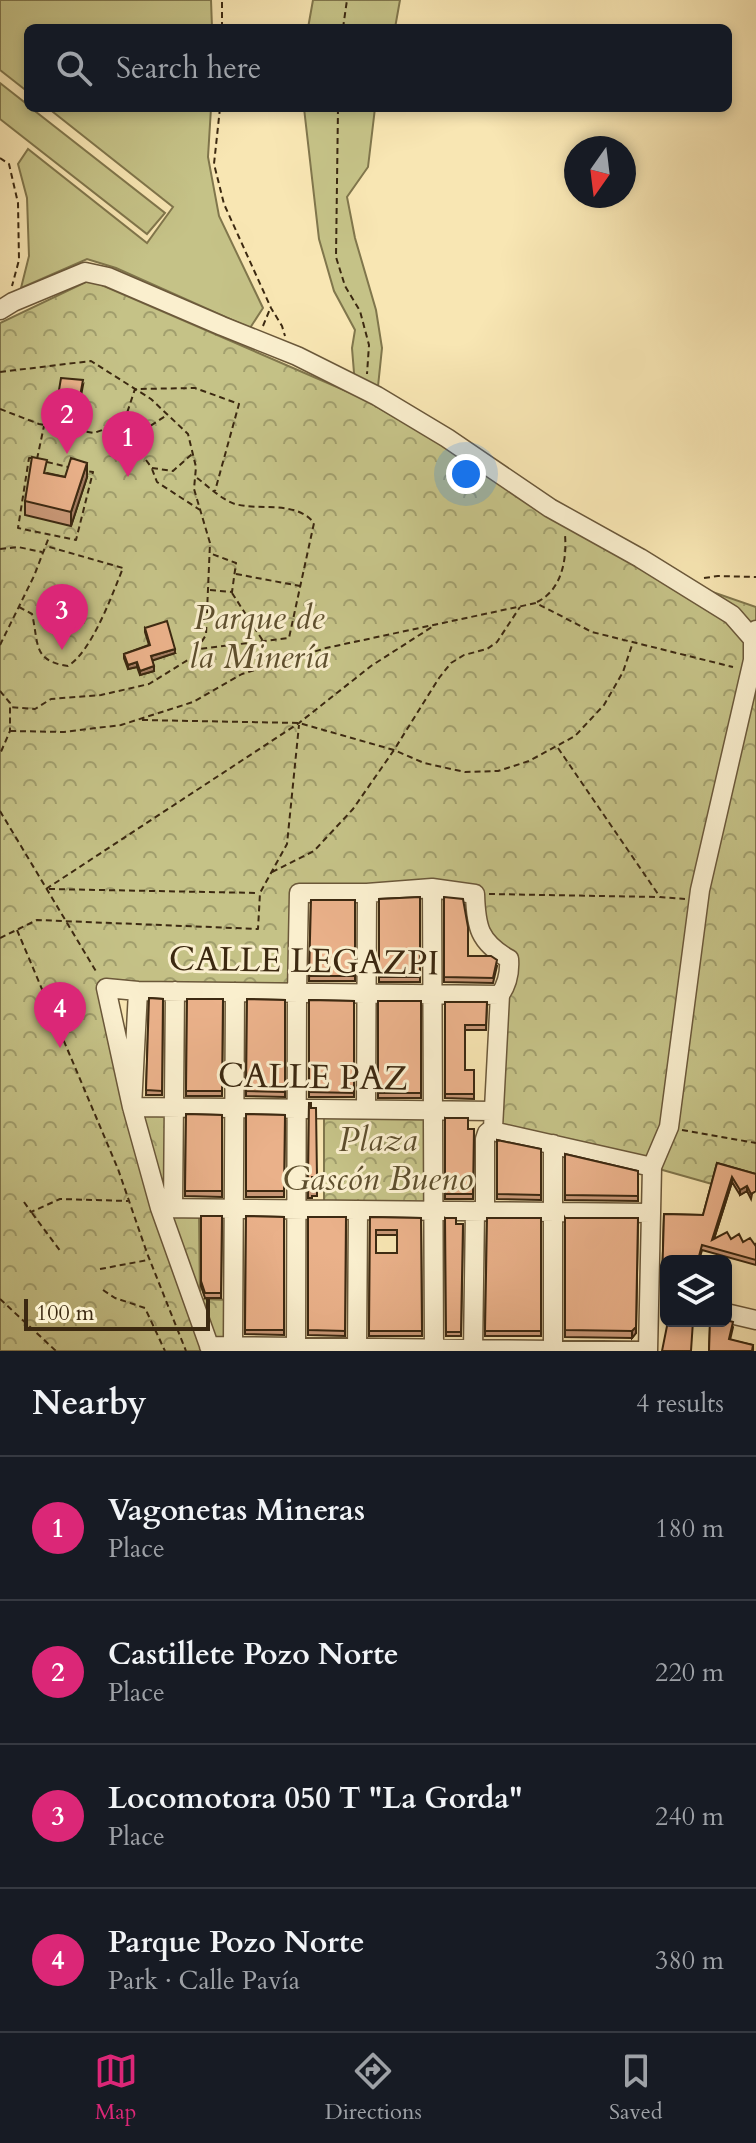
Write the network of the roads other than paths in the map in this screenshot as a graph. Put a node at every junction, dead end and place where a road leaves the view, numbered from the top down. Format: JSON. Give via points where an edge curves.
{"nodes":[{"id":1,"x":3,"y":308,"type":"edge"},
{"id":2,"x":754,"y":634,"type":"edge"},
{"id":3,"x":432,"y":888,"type":"junction"},
{"id":4,"x":367,"y":893,"type":"junction"},
{"id":5,"x":138,"y":991,"type":"junction"},
{"id":6,"x":175,"y":991,"type":"junction"},
{"id":7,"x":235,"y":992,"type":"junction"},
{"id":8,"x":297,"y":993,"type":"junction"},
{"id":9,"x":366,"y":993,"type":"junction"},
{"id":10,"x":433,"y":994,"type":"junction"},
{"id":11,"x":500,"y":995,"type":"junction"},
{"id":12,"x":132,"y":1107,"type":"junction"},
{"id":13,"x":174,"y":1108,"type":"junction"},
{"id":14,"x":235,"y":1108,"type":"junction"},
{"id":15,"x":296,"y":1109,"type":"junction"},
{"id":16,"x":366,"y":1109,"type":"junction"},
{"id":17,"x":432,"y":1110,"type":"junction"},
{"id":18,"x":495,"y":1124,"type":"junction"},
{"id":19,"x":553,"y":1144,"type":"junction"},
{"id":20,"x":652,"y":1167,"type":"junction"},
{"id":21,"x":166,"y":1208,"type":"junction"},
{"id":22,"x":234,"y":1209,"type":"junction"},
{"id":23,"x":296,"y":1209,"type":"junction"},
{"id":24,"x":358,"y":1210,"type":"junction"},
{"id":25,"x":433,"y":1211,"type":"junction"},
{"id":26,"x":480,"y":1211,"type":"junction"},
{"id":27,"x":553,"y":1212,"type":"junction"},
{"id":28,"x":651,"y":1213,"type":"junction"},
{"id":29,"x":658,"y":1295,"type":"edge"},
{"id":30,"x":732,"y":1314,"type":"edge"},
{"id":31,"x":756,"y":1320,"type":"edge"},
{"id":32,"x":233,"y":1346,"type":"junction"},
{"id":33,"x":210,"y":1349,"type":"edge"},
{"id":34,"x":296,"y":1349,"type":"edge"},
{"id":35,"x":357,"y":1349,"type":"edge"},
{"id":36,"x":434,"y":1350,"type":"edge"},
{"id":37,"x":473,"y":1350,"type":"edge"},
{"id":38,"x":553,"y":1350,"type":"edge"},
{"id":39,"x":648,"y":1351,"type":"edge"}],
"edges":[{"from":1,"to":2,"type":"street","via":[[85,272],[289,352],[447,438],[560,513],[732,615]]},
{"from":2,"to":20,"type":"street","via":[[751,671],[698,900],[669,1127]]},
{"from":3,"to":4,"type":"street"},
{"from":3,"to":10,"type":"street"},
{"from":3,"to":11,"type":"street","via":[[475,894],[479,931],[509,959]]},
{"from":4,"to":8,"type":"street","via":[[299,893]]},
{"from":4,"to":9,"type":"street"},
{"from":5,"to":6,"type":"street","name":"CALLE LEGAZPI"},
{"from":5,"to":12,"type":"street"},
{"from":5,"to":12,"type":"street","name":"CALLE LEGAZPI","via":[[106,988]]},
{"from":6,"to":7,"type":"street","name":"CALLE LEGAZPI"},
{"from":6,"to":13,"type":"street"},
{"from":7,"to":8,"type":"street","name":"CALLE LEGAZPI"},
{"from":7,"to":14,"type":"street"},
{"from":8,"to":9,"type":"street","name":"CALLE LEGAZPI"},
{"from":8,"to":15,"type":"street"},
{"from":9,"to":10,"type":"street","name":"CALLE LEGAZPI"},
{"from":9,"to":16,"type":"street"},
{"from":10,"to":11,"type":"street","name":"CALLE LEGAZPI"},
{"from":10,"to":17,"type":"street"},
{"from":11,"to":18,"type":"street"},
{"from":12,"to":13,"type":"street","name":"CALLE PAZ"},
{"from":12,"to":21,"type":"street"},
{"from":13,"to":14,"type":"street","name":"CALLE PAZ"},
{"from":13,"to":21,"type":"street"},
{"from":14,"to":15,"type":"street","name":"CALLE PAZ"},
{"from":14,"to":22,"type":"street"},
{"from":15,"to":16,"type":"street","name":"CALLE PAZ"},
{"from":15,"to":23,"type":"street"},
{"from":16,"to":17,"type":"street","name":"CALLE PAZ"},
{"from":17,"to":18,"type":"street","name":"CALLE PAZ"},
{"from":17,"to":25,"type":"street"},
{"from":18,"to":19,"type":"street","name":"CALLE PAZ"},
{"from":18,"to":26,"type":"street","via":[[485,1139]]},
{"from":19,"to":20,"type":"street","name":"CALLE PAZ"},
{"from":19,"to":27,"type":"street"},
{"from":20,"to":28,"type":"street"},
{"from":21,"to":22,"type":"street"},
{"from":21,"to":33,"type":"street"},
{"from":22,"to":23,"type":"street"},
{"from":22,"to":32,"type":"street"},
{"from":23,"to":24,"type":"street"},
{"from":23,"to":34,"type":"street"},
{"from":24,"to":25,"type":"street"},
{"from":24,"to":35,"type":"street"},
{"from":25,"to":26,"type":"street"},
{"from":25,"to":36,"type":"street"},
{"from":26,"to":27,"type":"street"},
{"from":26,"to":37,"type":"street"},
{"from":27,"to":28,"type":"street"},
{"from":27,"to":38,"type":"street"},
{"from":28,"to":29,"type":"street"},
{"from":29,"to":39,"type":"street"},
{"from":30,"to":31,"type":"street"},
{"from":32,"to":33,"type":"street"},
{"from":32,"to":34,"type":"street"},
{"from":34,"to":35,"type":"street"},
{"from":35,"to":36,"type":"street"},
{"from":36,"to":37,"type":"street"},
{"from":37,"to":38,"type":"street"},
{"from":38,"to":39,"type":"street"}]}
